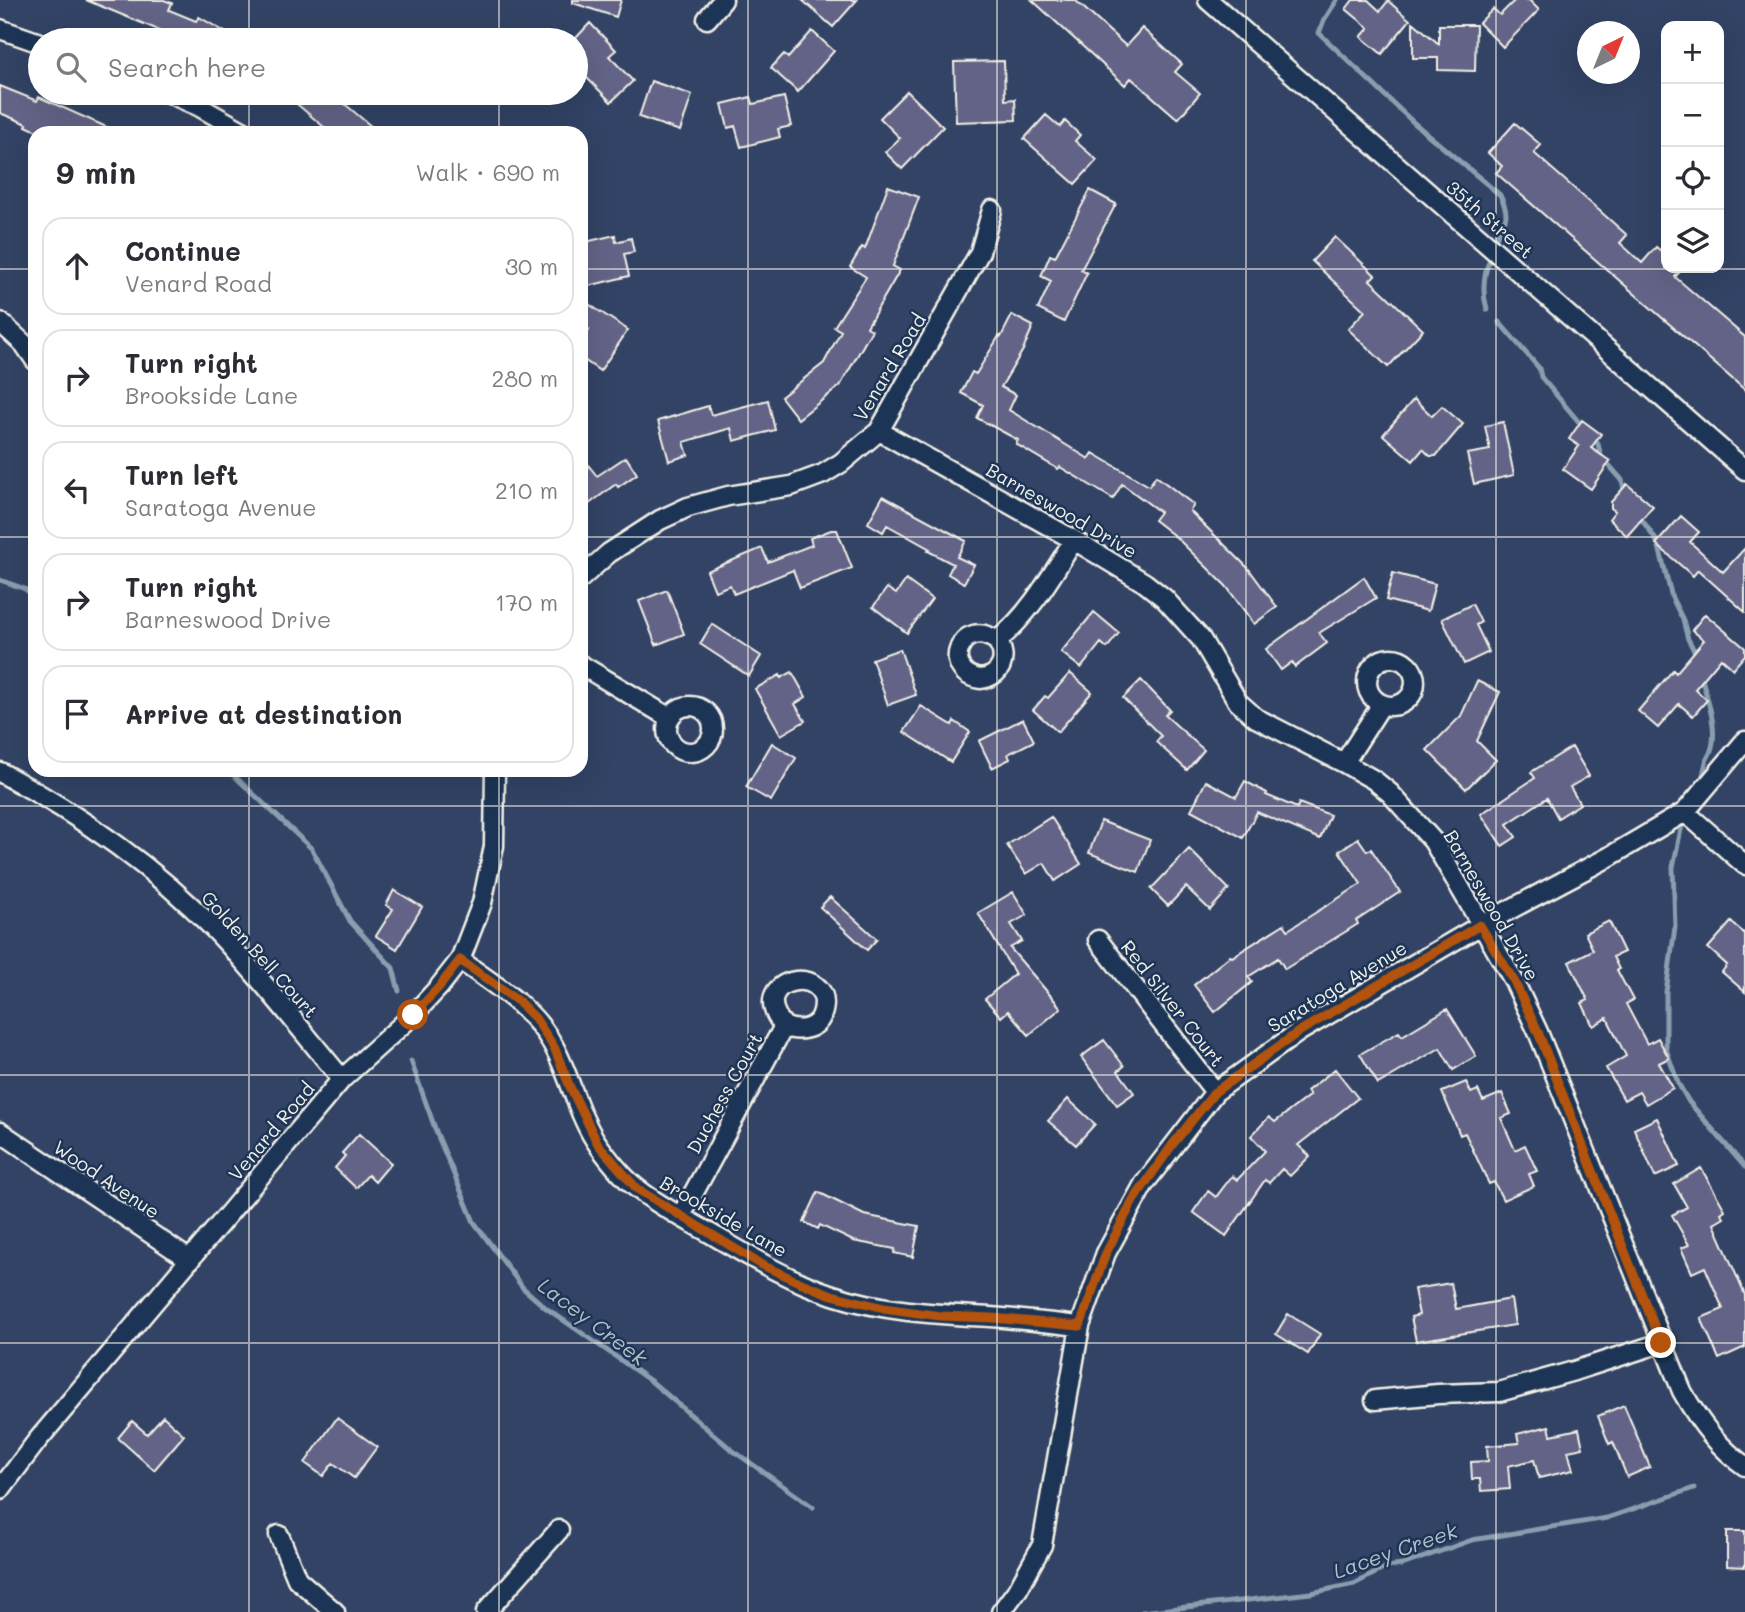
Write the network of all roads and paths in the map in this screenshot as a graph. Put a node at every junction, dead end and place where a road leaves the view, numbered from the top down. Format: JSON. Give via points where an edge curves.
{"nodes":[{"id":1,"x":723,"y":0,"type":"edge"},
{"id":2,"x":1208,"y":0,"type":"edge"},
{"id":3,"x":706,"y":19,"type":"dead end"},
{"id":4,"x":0,"y":29,"type":"edge"},
{"id":5,"x":28,"y":39,"type":"edge"},
{"id":6,"x":196,"y":105,"type":"edge"},
{"id":7,"x":234,"y":126,"type":"edge"},
{"id":8,"x":992,"y":210,"type":"dead end"},
{"id":9,"x":0,"y":322,"type":"edge"},
{"id":10,"x":28,"y":350,"type":"edge"},
{"id":11,"x":878,"y":431,"type":"junction"},
{"id":12,"x":1745,"y":470,"type":"edge"},
{"id":13,"x":1074,"y":540,"type":"junction"},
{"id":14,"x":588,"y":572,"type":"edge"},
{"id":15,"x":997,"y":640,"type":"dead end"},
{"id":16,"x":588,"y":669,"type":"edge"},
{"id":17,"x":1382,"y":704,"type":"dead end"},
{"id":18,"x":670,"y":718,"type":"dead end"},
{"id":19,"x":1745,"y":741,"type":"edge"},
{"id":20,"x":1344,"y":763,"type":"junction"},
{"id":21,"x":0,"y":772,"type":"edge"},
{"id":22,"x":495,"y":777,"type":"edge"},
{"id":23,"x":1685,"y":812,"type":"junction"},
{"id":24,"x":1745,"y":865,"type":"edge"},
{"id":25,"x":1480,"y":925,"type":"junction"},
{"id":26,"x":1098,"y":940,"type":"dead end"},
{"id":27,"x":460,"y":960,"type":"junction"},
{"id":28,"x":784,"y":1026,"type":"dead end"},
{"id":29,"x":342,"y":1079,"type":"junction"},
{"id":30,"x":1215,"y":1092,"type":"junction"},
{"id":31,"x":0,"y":1132,"type":"edge"},
{"id":32,"x":681,"y":1216,"type":"junction"},
{"id":33,"x":190,"y":1260,"type":"junction"},
{"id":34,"x":1080,"y":1326,"type":"junction"},
{"id":35,"x":1661,"y":1343,"type":"junction"},
{"id":36,"x":1375,"y":1400,"type":"dead end"},
{"id":37,"x":1745,"y":1466,"type":"edge"},
{"id":38,"x":0,"y":1490,"type":"edge"},
{"id":39,"x":559,"y":1530,"type":"dead end"},
{"id":40,"x":279,"y":1535,"type":"dead end"},
{"id":41,"x":335,"y":1612,"type":"edge"},
{"id":42,"x":486,"y":1612,"type":"edge"},
{"id":43,"x":1000,"y":1612,"type":"edge"}],
"edges":[{"from":1,"to":3,"type":"street"},
{"from":2,"to":12,"type":"street","name":"35th Street"},
{"from":4,"to":5,"type":"street"},
{"from":6,"to":7,"type":"street"},
{"from":8,"to":11,"type":"street","name":"Venard Road","via":[[980,252]]},
{"from":9,"to":10,"type":"street"},
{"from":11,"to":13,"type":"street","name":"Barneswood Drive"},
{"from":11,"to":14,"type":"street","name":"Venard Road","via":[[823,474],[791,486],[688,507],[660,520]]},
{"from":13,"to":15,"type":"street","via":[[1031,608]]},
{"from":13,"to":20,"type":"street","name":"Barneswood Drive","via":[[1164,598],[1200,639],[1238,702],[1256,718]]},
{"from":16,"to":18,"type":"street"},
{"from":17,"to":20,"type":"street"},
{"from":19,"to":23,"type":"street","name":"Saratoga Avenue"},
{"from":20,"to":25,"type":"street","name":"Barneswood Drive","via":[[1374,780],[1433,841]]},
{"from":21,"to":29,"type":"street","name":"Golden Bell Court","via":[[87,823],[186,901]]},
{"from":22,"to":27,"type":"street","name":"Venard Road","via":[[494,846],[482,903]]},
{"from":23,"to":24,"type":"street"},
{"from":23,"to":25,"type":"street","name":"Saratoga Avenue"},
{"from":25,"to":30,"type":"street","name":"Saratoga Avenue","via":[[1300,1031]]},
{"from":25,"to":35,"type":"street","name":"Barneswood Drive","via":[[1538,1032]]},
{"from":26,"to":30,"type":"street","name":"Red Silver Court"},
{"from":27,"to":29,"type":"street","name":"Venard Road","via":[[413,1015]]},
{"from":27,"to":32,"type":"street","name":"Brookside Lane","via":[[535,1018],[554,1047],[598,1144],[637,1189]]},
{"from":28,"to":32,"type":"street","name":"Duchess Court"},
{"from":29,"to":33,"type":"street","name":"Venard Road"},
{"from":30,"to":34,"type":"street","name":"Saratoga Avenue","via":[[1133,1201],[1106,1253]]},
{"from":31,"to":33,"type":"street","name":"Wood Avenue"},
{"from":32,"to":34,"type":"street","name":"Brookside Lane","via":[[762,1265],[855,1302],[903,1312]]},
{"from":33,"to":38,"type":"street","name":"Venard Road"},
{"from":34,"to":43,"type":"street","name":"Saratoga Avenue","via":[[1042,1545]]},
{"from":35,"to":36,"type":"street","via":[[1499,1392]]},
{"from":35,"to":37,"type":"street","name":"Barneswood Drive","via":[[1698,1418]]},
{"from":39,"to":42,"type":"street"},
{"from":40,"to":41,"type":"street","via":[[297,1578]]}]}
